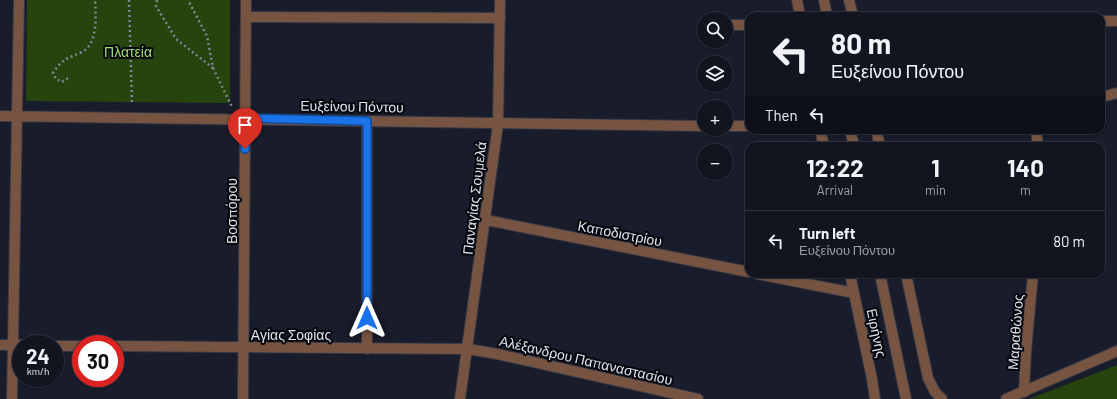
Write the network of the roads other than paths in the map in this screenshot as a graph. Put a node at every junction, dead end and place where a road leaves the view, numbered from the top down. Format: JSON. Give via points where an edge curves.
{"nodes":[{"id":1,"x":19,"y":0,"type":"edge"},
{"id":2,"x":246,"y":0,"type":"edge"},
{"id":3,"x":500,"y":0,"type":"edge"},
{"id":4,"x":797,"y":0,"type":"edge"},
{"id":5,"x":824,"y":0,"type":"edge"},
{"id":6,"x":849,"y":0,"type":"edge"},
{"id":7,"x":799,"y":12,"type":"edge"},
{"id":8,"x":826,"y":12,"type":"edge"},
{"id":9,"x":852,"y":12,"type":"edge"},
{"id":10,"x":246,"y":17,"type":"junction"},
{"id":11,"x":500,"y":18,"type":"junction"},
{"id":12,"x":1105,"y":21,"type":"edge"},
{"id":13,"x":1117,"y":21,"type":"edge"},
{"id":14,"x":733,"y":25,"type":"edge"},
{"id":15,"x":745,"y":25,"type":"edge"},
{"id":16,"x":1117,"y":93,"type":"edge"},
{"id":17,"x":1105,"y":96,"type":"edge"},
{"id":18,"x":0,"y":116,"type":"edge"},
{"id":19,"x":18,"y":116,"type":"junction"},
{"id":20,"x":241,"y":118,"type":"junction"},
{"id":21,"x":367,"y":121,"type":"junction"},
{"id":22,"x":498,"y":124,"type":"junction"},
{"id":23,"x":697,"y":126,"type":"edge"},
{"id":24,"x":733,"y":126,"type":"edge"},
{"id":25,"x":745,"y":126,"type":"edge"},
{"id":26,"x":486,"y":220,"type":"junction"},
{"id":27,"x":745,"y":271,"type":"edge"},
{"id":28,"x":777,"y":278,"type":"edge"},
{"id":29,"x":851,"y":278,"type":"edge"},
{"id":30,"x":881,"y":278,"type":"edge"},
{"id":31,"x":907,"y":278,"type":"edge"},
{"id":32,"x":1033,"y":278,"type":"edge"},
{"id":33,"x":854,"y":293,"type":"junction"},
{"id":34,"x":17,"y":335,"type":"edge"},
{"id":35,"x":0,"y":345,"type":"edge"},
{"id":36,"x":12,"y":345,"type":"edge"},
{"id":37,"x":124,"y":346,"type":"edge"},
{"id":38,"x":244,"y":348,"type":"junction"},
{"id":39,"x":367,"y":349,"type":"junction"},
{"id":40,"x":468,"y":349,"type":"junction"},
{"id":41,"x":1117,"y":351,"type":"edge"},
{"id":42,"x":13,"y":387,"type":"edge"},
{"id":43,"x":1025,"y":395,"type":"edge"},
{"id":44,"x":12,"y":399,"type":"edge"},
{"id":45,"x":243,"y":399,"type":"edge"},
{"id":46,"x":460,"y":399,"type":"edge"},
{"id":47,"x":698,"y":399,"type":"edge"},
{"id":48,"x":875,"y":399,"type":"edge"},
{"id":49,"x":906,"y":399,"type":"edge"},
{"id":50,"x":942,"y":399,"type":"edge"},
{"id":51,"x":1006,"y":399,"type":"edge"}],
"edges":[{"from":1,"to":19,"type":"street"},
{"from":2,"to":10,"type":"street","name":"Βοσπόρου"},
{"from":3,"to":11,"type":"street","name":"Παναγίας Σουμελά"},
{"from":4,"to":7,"type":"street"},
{"from":5,"to":8,"type":"street"},
{"from":6,"to":9,"type":"street"},
{"from":10,"to":11,"type":"street"},
{"from":10,"to":20,"type":"street","name":"Βοσπόρου"},
{"from":11,"to":22,"type":"street","name":"Παναγίας Σουμελά"},
{"from":12,"to":13,"type":"street"},
{"from":14,"to":15,"type":"street"},
{"from":16,"to":17,"type":"street"},
{"from":18,"to":19,"type":"street","name":"Ευξείνου Πόντου"},
{"from":19,"to":20,"type":"street","name":"Ευξείνου Πόντου"},
{"from":19,"to":34,"type":"street"},
{"from":20,"to":21,"type":"street","name":"Ευξείνου Πόντου"},
{"from":20,"to":38,"type":"street","name":"Βοσπόρου"},
{"from":21,"to":22,"type":"street","name":"Ευξείνου Πόντου"},
{"from":21,"to":39,"type":"street"},
{"from":22,"to":23,"type":"street","name":"Ευξείνου Πόντου"},
{"from":22,"to":26,"type":"street","name":"Παναγίας Σουμελά"},
{"from":24,"to":25,"type":"street"},
{"from":26,"to":27,"type":"street","name":"Καποδιστρίου"},
{"from":26,"to":40,"type":"street","name":"Παναγίας Σουμελά"},
{"from":28,"to":33,"type":"street"},
{"from":29,"to":33,"type":"street","name":"Ειρήνης"},
{"from":30,"to":49,"type":"street"},
{"from":31,"to":50,"type":"street","via":[[928,378]]},
{"from":32,"to":43,"type":"street","name":"Μαραθώνος"},
{"from":33,"to":48,"type":"street","name":"Ειρήνης"},
{"from":35,"to":36,"type":"street"},
{"from":37,"to":38,"type":"street","name":"Αγίας Σοφίας"},
{"from":38,"to":39,"type":"street","name":"Αγίας Σοφίας"},
{"from":38,"to":45,"type":"street","name":"Βοσπόρου"},
{"from":39,"to":40,"type":"street","name":"Αγίας Σοφίας"},
{"from":40,"to":46,"type":"street","name":"Παναγίας Σουμελά"},
{"from":40,"to":47,"type":"street","name":"Αλέξανδρου Παπαναστασίου"},
{"from":41,"to":43,"type":"street"},
{"from":42,"to":44,"type":"street"},
{"from":43,"to":51,"type":"street"}]}
